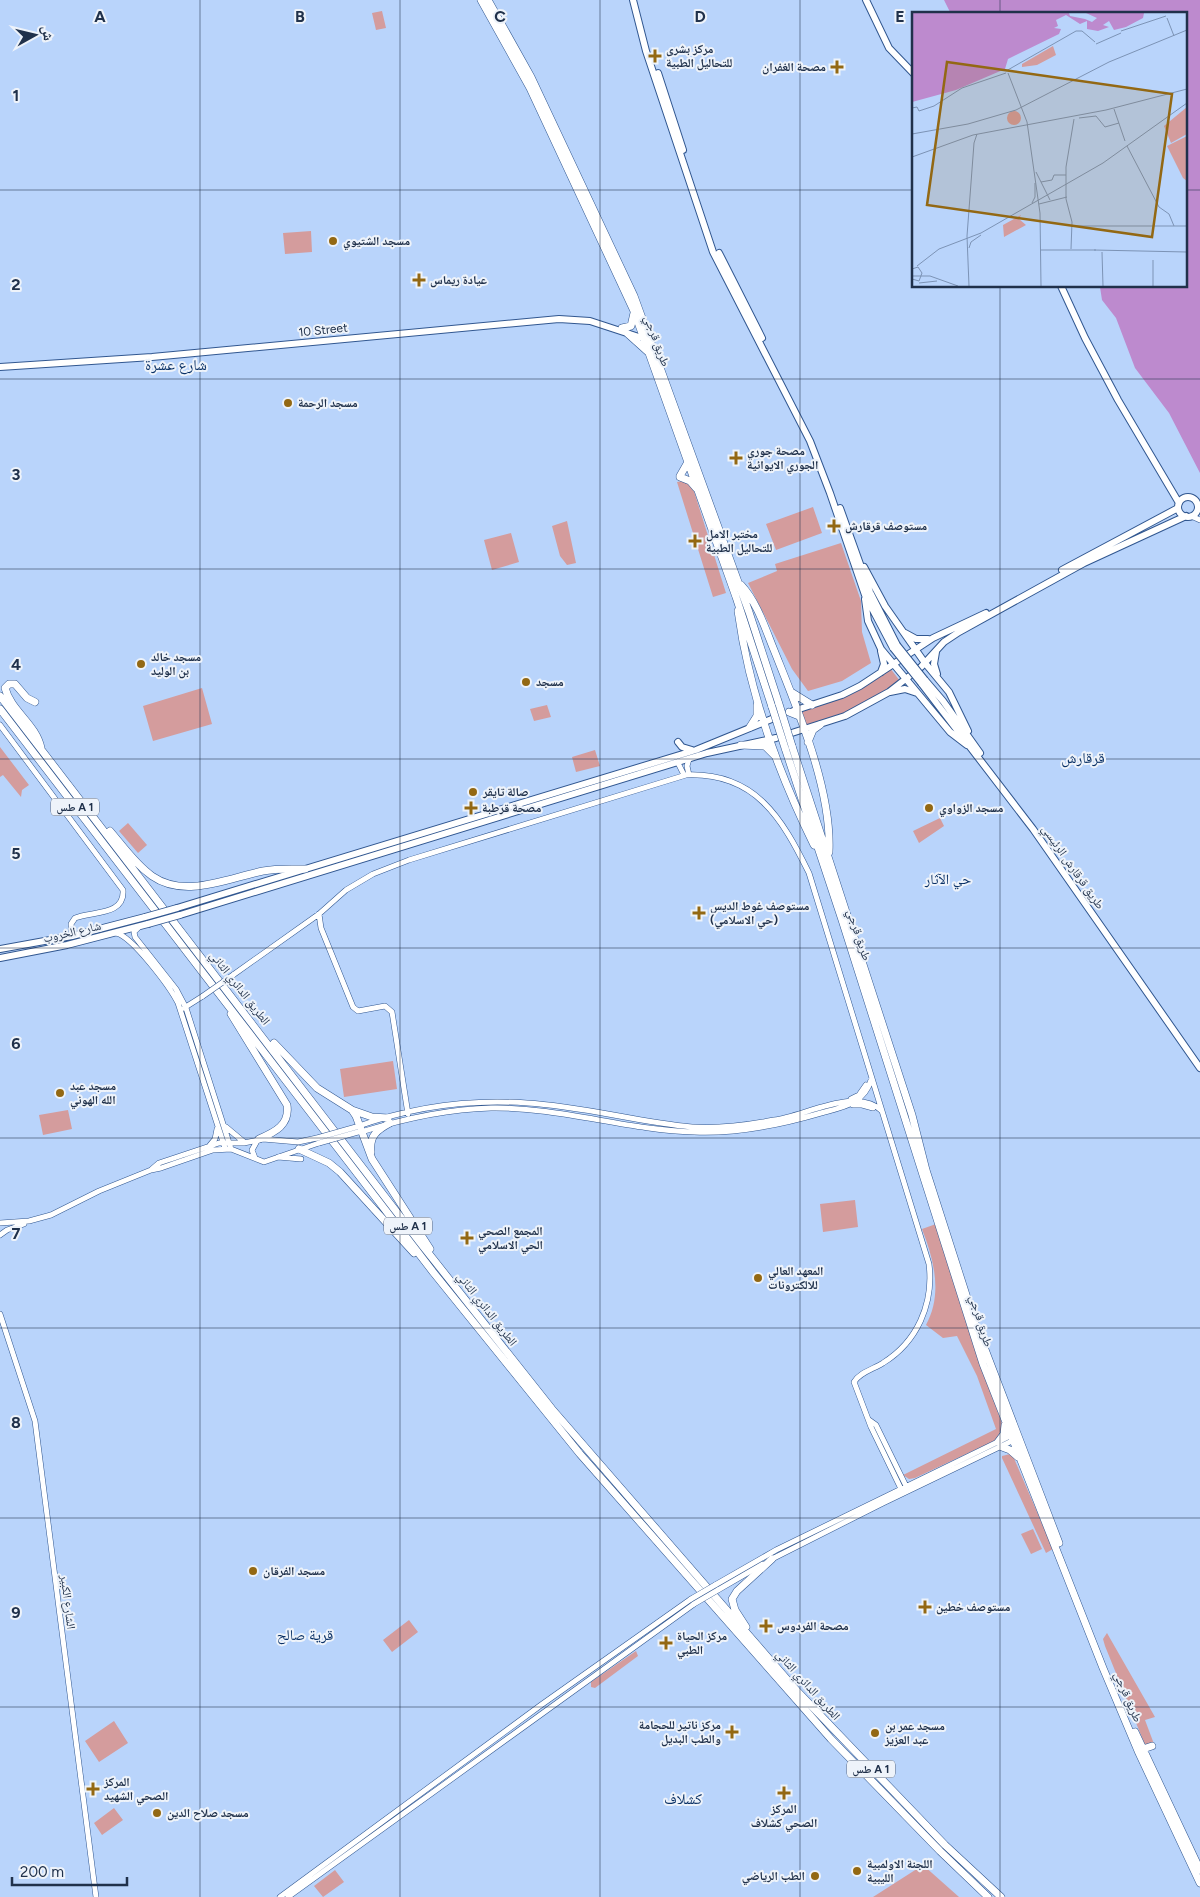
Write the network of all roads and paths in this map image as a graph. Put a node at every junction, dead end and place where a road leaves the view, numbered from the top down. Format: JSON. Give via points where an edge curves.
{"nodes":[{"id":1,"x":481,"y":0,"type":"edge"},
{"id":2,"x":488,"y":0,"type":"edge"},
{"id":3,"x":633,"y":0,"type":"edge"},
{"id":4,"x":637,"y":0,"type":"edge"},
{"id":5,"x":866,"y":0,"type":"edge"},
{"id":6,"x":912,"y":72,"type":"edge"},
{"id":7,"x":572,"y":169,"type":"junction"},
{"id":8,"x":1062,"y":288,"type":"edge"},
{"id":9,"x":634,"y":311,"type":"junction"},
{"id":10,"x":625,"y":331,"type":"junction"},
{"id":11,"x":644,"y":337,"type":"junction"},
{"id":12,"x":652,"y":356,"type":"junction"},
{"id":13,"x":0,"y":365,"type":"edge"},
{"id":14,"x":688,"y":462,"type":"junction"},
{"id":15,"x":701,"y":495,"type":"junction"},
{"id":16,"x":1198,"y":504,"type":"edge"},
{"id":17,"x":1179,"y":506,"type":"junction"},
{"id":18,"x":1189,"y":516,"type":"junction"},
{"id":19,"x":1167,"y":519,"type":"junction"},
{"id":20,"x":1200,"y":520,"type":"edge"},
{"id":21,"x":857,"y":558,"type":"junction"},
{"id":22,"x":737,"y":581,"type":"junction"},
{"id":23,"x":865,"y":595,"type":"junction"},
{"id":24,"x":736,"y":597,"type":"junction"},
{"id":25,"x":902,"y":630,"type":"junction"},
{"id":26,"x":933,"y":638,"type":"junction"},
{"id":27,"x":895,"y":646,"type":"junction"},
{"id":28,"x":880,"y":649,"type":"junction"},
{"id":29,"x":936,"y":651,"type":"junction"},
{"id":30,"x":919,"y":657,"type":"junction"},
{"id":31,"x":895,"y":663,"type":"junction"},
{"id":32,"x":880,"y":674,"type":"junction"},
{"id":33,"x":907,"y":677,"type":"junction"},
{"id":34,"x":939,"y":677,"type":"junction"},
{"id":35,"x":791,"y":691,"type":"junction"},
{"id":36,"x":889,"y":692,"type":"junction"},
{"id":37,"x":920,"y":695,"type":"junction"},
{"id":38,"x":0,"y":696,"type":"edge"},
{"id":39,"x":758,"y":700,"type":"junction"},
{"id":40,"x":35,"y":702,"type":"dead end"},
{"id":41,"x":812,"y":704,"type":"junction"},
{"id":42,"x":775,"y":706,"type":"junction"},
{"id":43,"x":0,"y":709,"type":"edge"},
{"id":44,"x":789,"y":712,"type":"joint"},
{"id":45,"x":799,"y":716,"type":"junction"},
{"id":46,"x":0,"y":725,"type":"edge"},
{"id":47,"x":820,"y":725,"type":"junction"},
{"id":48,"x":750,"y":727,"type":"junction"},
{"id":49,"x":769,"y":730,"type":"junction"},
{"id":50,"x":804,"y":730,"type":"junction"},
{"id":51,"x":795,"y":733,"type":"junction"},
{"id":52,"x":678,"y":742,"type":"dead end"},
{"id":53,"x":808,"y":742,"type":"junction"},
{"id":54,"x":741,"y":745,"type":"junction"},
{"id":55,"x":971,"y":745,"type":"junction"},
{"id":56,"x":696,"y":750,"type":"junction"},
{"id":57,"x":42,"y":751,"type":"junction"},
{"id":58,"x":776,"y":758,"type":"junction"},
{"id":59,"x":689,"y":759,"type":"junction"},
{"id":60,"x":673,"y":762,"type":"junction"},
{"id":61,"x":686,"y":775,"type":"junction"},
{"id":62,"x":83,"y":804,"type":"junction"},
{"id":63,"x":385,"y":845,"type":"junction"},
{"id":64,"x":387,"y":853,"type":"junction"},
{"id":65,"x":825,"y":856,"type":"junction"},
{"id":66,"x":274,"y":869,"type":"junction"},
{"id":67,"x":306,"y":869,"type":"junction"},
{"id":68,"x":280,"y":877,"type":"junction"},
{"id":69,"x":178,"y":912,"type":"junction"},
{"id":70,"x":319,"y":914,"type":"junction"},
{"id":71,"x":144,"y":925,"type":"junction"},
{"id":72,"x":116,"y":933,"type":"junction"},
{"id":73,"x":72,"y":936,"type":"junction"},
{"id":74,"x":0,"y":949,"type":"edge"},
{"id":75,"x":0,"y":958,"type":"edge"},
{"id":76,"x":226,"y":1000,"type":"junction"},
{"id":77,"x":240,"y":1005,"type":"junction"},
{"id":78,"x":183,"y":1009,"type":"junction"},
{"id":79,"x":1200,"y":1060,"type":"edge"},
{"id":80,"x":1200,"y":1068,"type":"edge"},
{"id":81,"x":871,"y":1075,"type":"junction"},
{"id":82,"x":859,"y":1100,"type":"junction"},
{"id":83,"x":849,"y":1103,"type":"junction"},
{"id":84,"x":352,"y":1110,"type":"junction"},
{"id":85,"x":408,"y":1112,"type":"junction"},
{"id":86,"x":882,"y":1113,"type":"junction"},
{"id":87,"x":409,"y":1119,"type":"junction"},
{"id":88,"x":389,"y":1120,"type":"junction"},
{"id":89,"x":220,"y":1125,"type":"junction"},
{"id":90,"x":359,"y":1129,"type":"junction"},
{"id":91,"x":260,"y":1139,"type":"junction"},
{"id":92,"x":318,"y":1141,"type":"junction"},
{"id":93,"x":244,"y":1143,"type":"junction"},
{"id":94,"x":210,"y":1145,"type":"junction"},
{"id":95,"x":227,"y":1145,"type":"junction"},
{"id":96,"x":299,"y":1149,"type":"junction"},
{"id":97,"x":277,"y":1157,"type":"junction"},
{"id":98,"x":256,"y":1159,"type":"junction"},
{"id":99,"x":372,"y":1159,"type":"junction"},
{"id":100,"x":151,"y":1170,"type":"junction"},
{"id":101,"x":29,"y":1221,"type":"junction"},
{"id":102,"x":0,"y":1223,"type":"edge"},
{"id":103,"x":0,"y":1236,"type":"edge"},
{"id":104,"x":438,"y":1264,"type":"junction"},
{"id":105,"x":433,"y":1272,"type":"junction"},
{"id":106,"x":0,"y":1314,"type":"edge"},
{"id":107,"x":1004,"y":1419,"type":"junction"},
{"id":108,"x":1015,"y":1437,"type":"junction"},
{"id":109,"x":1000,"y":1444,"type":"junction"},
{"id":110,"x":1023,"y":1463,"type":"junction"},
{"id":111,"x":904,"y":1489,"type":"junction"},
{"id":112,"x":772,"y":1559,"type":"junction"},
{"id":113,"x":717,"y":1588,"type":"junction"},
{"id":114,"x":749,"y":1635,"type":"junction"},
{"id":115,"x":612,"y":1657,"type":"junction"},
{"id":116,"x":1152,"y":1746,"type":"dead end"},
{"id":117,"x":1143,"y":1749,"type":"junction"},
{"id":118,"x":1200,"y":1870,"type":"edge"},
{"id":119,"x":1200,"y":1883,"type":"edge"},
{"id":120,"x":96,"y":1897,"type":"edge"},
{"id":121,"x":280,"y":1897,"type":"edge"},
{"id":122,"x":288,"y":1897,"type":"edge"},
{"id":123,"x":988,"y":1897,"type":"edge"},
{"id":124,"x":1001,"y":1897,"type":"edge"}],
"edges":[{"from":1,"to":7,"type":"highway","name":"طريق قرجي"},
{"from":2,"to":7,"type":"highway","name":"طريق قرجي","via":[[531,78]]},
{"from":3,"to":23,"type":"main road","via":[[646,51],[707,237],[810,441]]},
{"from":4,"to":21,"type":"main road","via":[[650,50],[713,242],[813,439]]},
{"from":5,"to":6,"type":"main road","via":[[889,48]]},
{"from":7,"to":9,"type":"highway","name":"طريق قرجي"},
{"from":7,"to":22,"type":"highway","name":"طريق قرجي","via":[[646,328]]},
{"from":8,"to":17,"type":"main road","via":[[1118,400]]},
{"from":9,"to":10,"type":"highway","via":[[632,326]]},
{"from":9,"to":11,"type":"highway","name":"طريق قرجي"},
{"from":10,"to":11,"type":"main road","name":"10 Street"},
{"from":10,"to":12,"type":"highway"},
{"from":10,"to":13,"type":"main road","name":"10 Street","via":[[590,317],[561,315]]},
{"from":11,"to":12,"type":"highway","name":"طريق قرجي"},
{"from":12,"to":14,"type":"highway","name":"طريق قرجي"},
{"from":14,"to":15,"type":"highway","name":"طريق قرجي"},
{"from":14,"to":15,"type":"highway","via":[[680,476],[692,483]]},
{"from":15,"to":24,"type":"highway","name":"طريق قرجي"},
{"from":16,"to":17,"type":"main road","via":[[1186,497]]},
{"from":16,"to":18,"type":"main road","via":[[1197,510]]},
{"from":17,"to":18,"type":"main road"},
{"from":17,"to":19,"type":"main road"},
{"from":18,"to":19,"type":"main road"},
{"from":18,"to":20,"type":"street"},
{"from":19,"to":26,"type":"main road","via":[[1083,558],[998,607]]},
{"from":19,"to":29,"type":"main road","via":[[950,637]]},
{"from":21,"to":25,"type":"main road"},
{"from":21,"to":27,"type":"main road"},
{"from":22,"to":35,"type":"highway","via":[[747,592],[758,614]]},
{"from":22,"to":42,"type":"highway","name":"طريق قرجي"},
{"from":23,"to":27,"type":"main road"},
{"from":23,"to":28,"type":"main road","via":[[868,621]]},
{"from":24,"to":39,"type":"highway","via":[[743,648]]},
{"from":24,"to":42,"type":"highway","name":"طريق قرجي"},
{"from":25,"to":26,"type":"main road","via":[[916,639]]},
{"from":25,"to":30,"type":"main road"},
{"from":26,"to":30,"type":"main road"},
{"from":27,"to":55,"type":"main road","name":"طريق قرقارش الرئيسي","bridge":true,"via":[[923,682],[943,701]]},
{"from":28,"to":31,"type":"main road"},
{"from":28,"to":32,"type":"main road","via":[[884,664]]},
{"from":29,"to":30,"type":"main road"},
{"from":29,"to":34,"type":"main road","via":[[934,664]]},
{"from":30,"to":31,"type":"main road"},
{"from":30,"to":33,"type":"main road"},
{"from":30,"to":34,"type":"main road"},
{"from":31,"to":32,"type":"main road"},
{"from":31,"to":33,"type":"main road"},
{"from":32,"to":41,"type":"main road","via":[[842,695]]},
{"from":33,"to":36,"type":"main road"},
{"from":33,"to":37,"type":"main road"},
{"from":34,"to":55,"type":"main road","via":[[958,706]]},
{"from":35,"to":41,"type":"highway"},
{"from":35,"to":45,"type":"highway"},
{"from":36,"to":37,"type":"main road","via":[[905,689]]},
{"from":36,"to":47,"type":"main road","via":[[845,716]]},
{"from":37,"to":55,"type":"main road","via":[[950,732]]},
{"from":38,"to":57,"type":"highway","name":"الطريق الدائري الثاني","number":"طس A 1"},
{"from":39,"to":48,"type":"highway","via":[[757,716]]},
{"from":39,"to":49,"type":"highway"},
{"from":40,"to":57,"type":"highway","via":[[15,684],[5,688],[39,738]]},
{"from":41,"to":45,"type":"main road"},
{"from":42,"to":65,"type":"highway","name":"طريق قرجي","bridge":true},
{"from":43,"to":76,"type":"highway","name":"الطريق الدائري الثاني","number":"طس A 1"},
{"from":44,"to":45,"type":"highway"},
{"from":44,"to":49,"type":"main road"},
{"from":45,"to":50,"type":"highway"},
{"from":45,"to":51,"type":"highway"},
{"from":46,"to":73,"type":"street","via":[[123,890],[122,902],[116,907],[75,918],[71,924]]},
{"from":47,"to":50,"type":"main road"},
{"from":47,"to":53,"type":"highway","via":[[813,730]]},
{"from":48,"to":49,"type":"main road"},
{"from":48,"to":56,"type":"main road"},
{"from":49,"to":51,"type":"main road"},
{"from":49,"to":54,"type":"main road"},
{"from":49,"to":58,"type":"highway"},
{"from":50,"to":51,"type":"main road"},
{"from":50,"to":53,"type":"highway"},
{"from":52,"to":56,"type":"main road","via":[[685,748]]},
{"from":53,"to":65,"type":"highway","via":[[823,792],[829,839]]},
{"from":54,"to":58,"type":"highway","via":[[765,746]]},
{"from":54,"to":59,"type":"main road"},
{"from":55,"to":79,"type":"main road","name":"طريق قرقارش الرئيسي","via":[[1038,829]]},
{"from":55,"to":80,"type":"main road","name":"طريق قرقارش الرئيسي"},
{"from":56,"to":60,"type":"main road"},
{"from":57,"to":62,"type":"highway","name":"الطريق الدائري الثاني","number":"طس A 1"},
{"from":58,"to":65,"type":"highway","via":[[800,816]]},
{"from":59,"to":60,"type":"main road"},
{"from":59,"to":61,"type":"street"},
{"from":60,"to":61,"type":"street"},
{"from":60,"to":63,"type":"main road"},
{"from":60,"to":64,"type":"main road"},
{"from":61,"to":70,"type":"street","via":[[536,819],[387,868],[346,890]]},
{"from":61,"to":81,"type":"street","via":[[713,776],[749,789],[780,820],[809,873]]},
{"from":62,"to":66,"type":"highway","via":[[140,865],[168,884],[203,886]]},
{"from":62,"to":77,"type":"highway","name":"الطريق الدائري الثاني","number":"طس A 1"},
{"from":63,"to":64,"type":"main road"},
{"from":63,"to":67,"type":"main road"},
{"from":64,"to":69,"type":"main road"},
{"from":65,"to":107,"type":"highway","name":"طريق قرجي","via":[[974,1337]]},
{"from":65,"to":108,"type":"highway","name":"طريق قرجي","via":[[912,1115],[926,1170],[976,1326]]},
{"from":66,"to":67,"type":"highway"},
{"from":66,"to":68,"type":"highway"},
{"from":67,"to":68,"type":"main road"},
{"from":68,"to":69,"type":"main road"},
{"from":69,"to":71,"type":"main road","name":"شارع الخروب","bridge":true},
{"from":69,"to":73,"type":"main road","name":"شارع الخروب","bridge":true,"via":[[145,916]]},
{"from":70,"to":78,"type":"street","bridge":true},
{"from":70,"to":85,"type":"street","via":[[321,928],[354,1009],[360,1011],[385,1006],[392,1012]]},
{"from":71,"to":72,"type":"main road","name":"شارع الخروب"},
{"from":71,"to":78,"type":"street","via":[[134,931],[135,937],[176,989]]},
{"from":72,"to":75,"type":"main road","name":"شارع الخروب"},
{"from":72,"to":78,"type":"street","via":[[125,936]]},
{"from":73,"to":74,"type":"main road","name":"شارع الخروب"},
{"from":76,"to":91,"type":"highway","via":[[232,1016],[286,1100],[288,1113],[284,1124]]},
{"from":76,"to":105,"type":"highway","name":"الطريق الدائري الثاني","number":"طس A 1"},
{"from":77,"to":84,"type":"highway","via":[[306,1078],[326,1095]]},
{"from":77,"to":104,"type":"highway","name":"الطريق الدائري الثاني","number":"طس A 1"},
{"from":78,"to":89,"type":"street"},
{"from":81,"to":82,"type":"street","via":[[865,1094]]},
{"from":81,"to":83,"type":"street","via":[[865,1088]]},
{"from":81,"to":86,"type":"street"},
{"from":82,"to":83,"type":"street"},
{"from":82,"to":86,"type":"street","via":[[873,1104]]},
{"from":83,"to":85,"type":"street","via":[[779,1120],[709,1127],[528,1103],[471,1102]]},
{"from":83,"to":86,"type":"street","via":[[869,1106]]},
{"from":83,"to":87,"type":"street","via":[[779,1125],[710,1133],[527,1109],[472,1109]]},
{"from":84,"to":88,"type":"highway"},
{"from":84,"to":90,"type":"highway"},
{"from":85,"to":87,"type":"street"},
{"from":85,"to":88,"type":"street"},
{"from":86,"to":111,"type":"street","via":[[924,1245],[930,1278],[924,1314],[905,1346],[855,1380],[857,1393]]},
{"from":87,"to":88,"type":"street"},
{"from":88,"to":90,"type":"street"},
{"from":88,"to":99,"type":"highway","via":[[372,1137]]},
{"from":89,"to":93,"type":"street"},
{"from":89,"to":94,"type":"street"},
{"from":89,"to":95,"type":"street"},
{"from":90,"to":92,"type":"street","bridge":true},
{"from":90,"to":99,"type":"highway"},
{"from":91,"to":92,"type":"street"},
{"from":91,"to":93,"type":"street"},
{"from":91,"to":98,"type":"street","via":[[253,1146]]},
{"from":92,"to":96,"type":"street"},
{"from":93,"to":95,"type":"street"},
{"from":94,"to":95,"type":"street"},
{"from":94,"to":100,"type":"street"},
{"from":95,"to":98,"type":"street"},
{"from":95,"to":100,"type":"street"},
{"from":96,"to":97,"type":"street"},
{"from":96,"to":97,"type":"street","via":[[299,1158]]},
{"from":96,"to":105,"type":"highway","via":[[340,1172]]},
{"from":97,"to":98,"type":"street","via":[[264,1162]]},
{"from":99,"to":104,"type":"highway"},
{"from":100,"to":101,"type":"street","via":[[51,1215]]},
{"from":101,"to":102,"type":"street"},
{"from":101,"to":103,"type":"street"},
{"from":104,"to":114,"type":"highway","name":"الطريق الدائري الثاني","number":"طس A 1","via":[[552,1409]]},
{"from":105,"to":123,"type":"highway","name":"الطريق الدائري الثاني","number":"طس A 1","via":[[580,1454],[772,1672],[838,1746]]},
{"from":106,"to":120,"type":"street","name":"الشارع الكبير","via":[[35,1421]]},
{"from":107,"to":108,"type":"highway","name":"طريق قرجي"},
{"from":107,"to":109,"type":"highway","via":[[1005,1431]]},
{"from":108,"to":109,"type":"street"},
{"from":108,"to":110,"type":"highway","name":"طريق قرجي"},
{"from":108,"to":117,"type":"highway","name":"طريق قرجي"},
{"from":109,"to":110,"type":"highway"},
{"from":109,"to":111,"type":"street"},
{"from":110,"to":119,"type":"highway","name":"طريق قرجي","via":[[1129,1728]]},
{"from":111,"to":112,"type":"street"},
{"from":111,"to":113,"type":"street","via":[[776,1550]]},
{"from":112,"to":113,"type":"street"},
{"from":112,"to":114,"type":"highway","via":[[732,1598]]},
{"from":113,"to":115,"type":"street","bridge":true},
{"from":114,"to":124,"type":"highway","name":"الطريق الدائري الثاني","number":"طس A 1","via":[[835,1732],[945,1845]]},
{"from":115,"to":121,"type":"street"},
{"from":115,"to":122,"type":"street"},
{"from":116,"to":117,"type":"highway"},
{"from":117,"to":118,"type":"highway","name":"طريق قرجي"}]}
